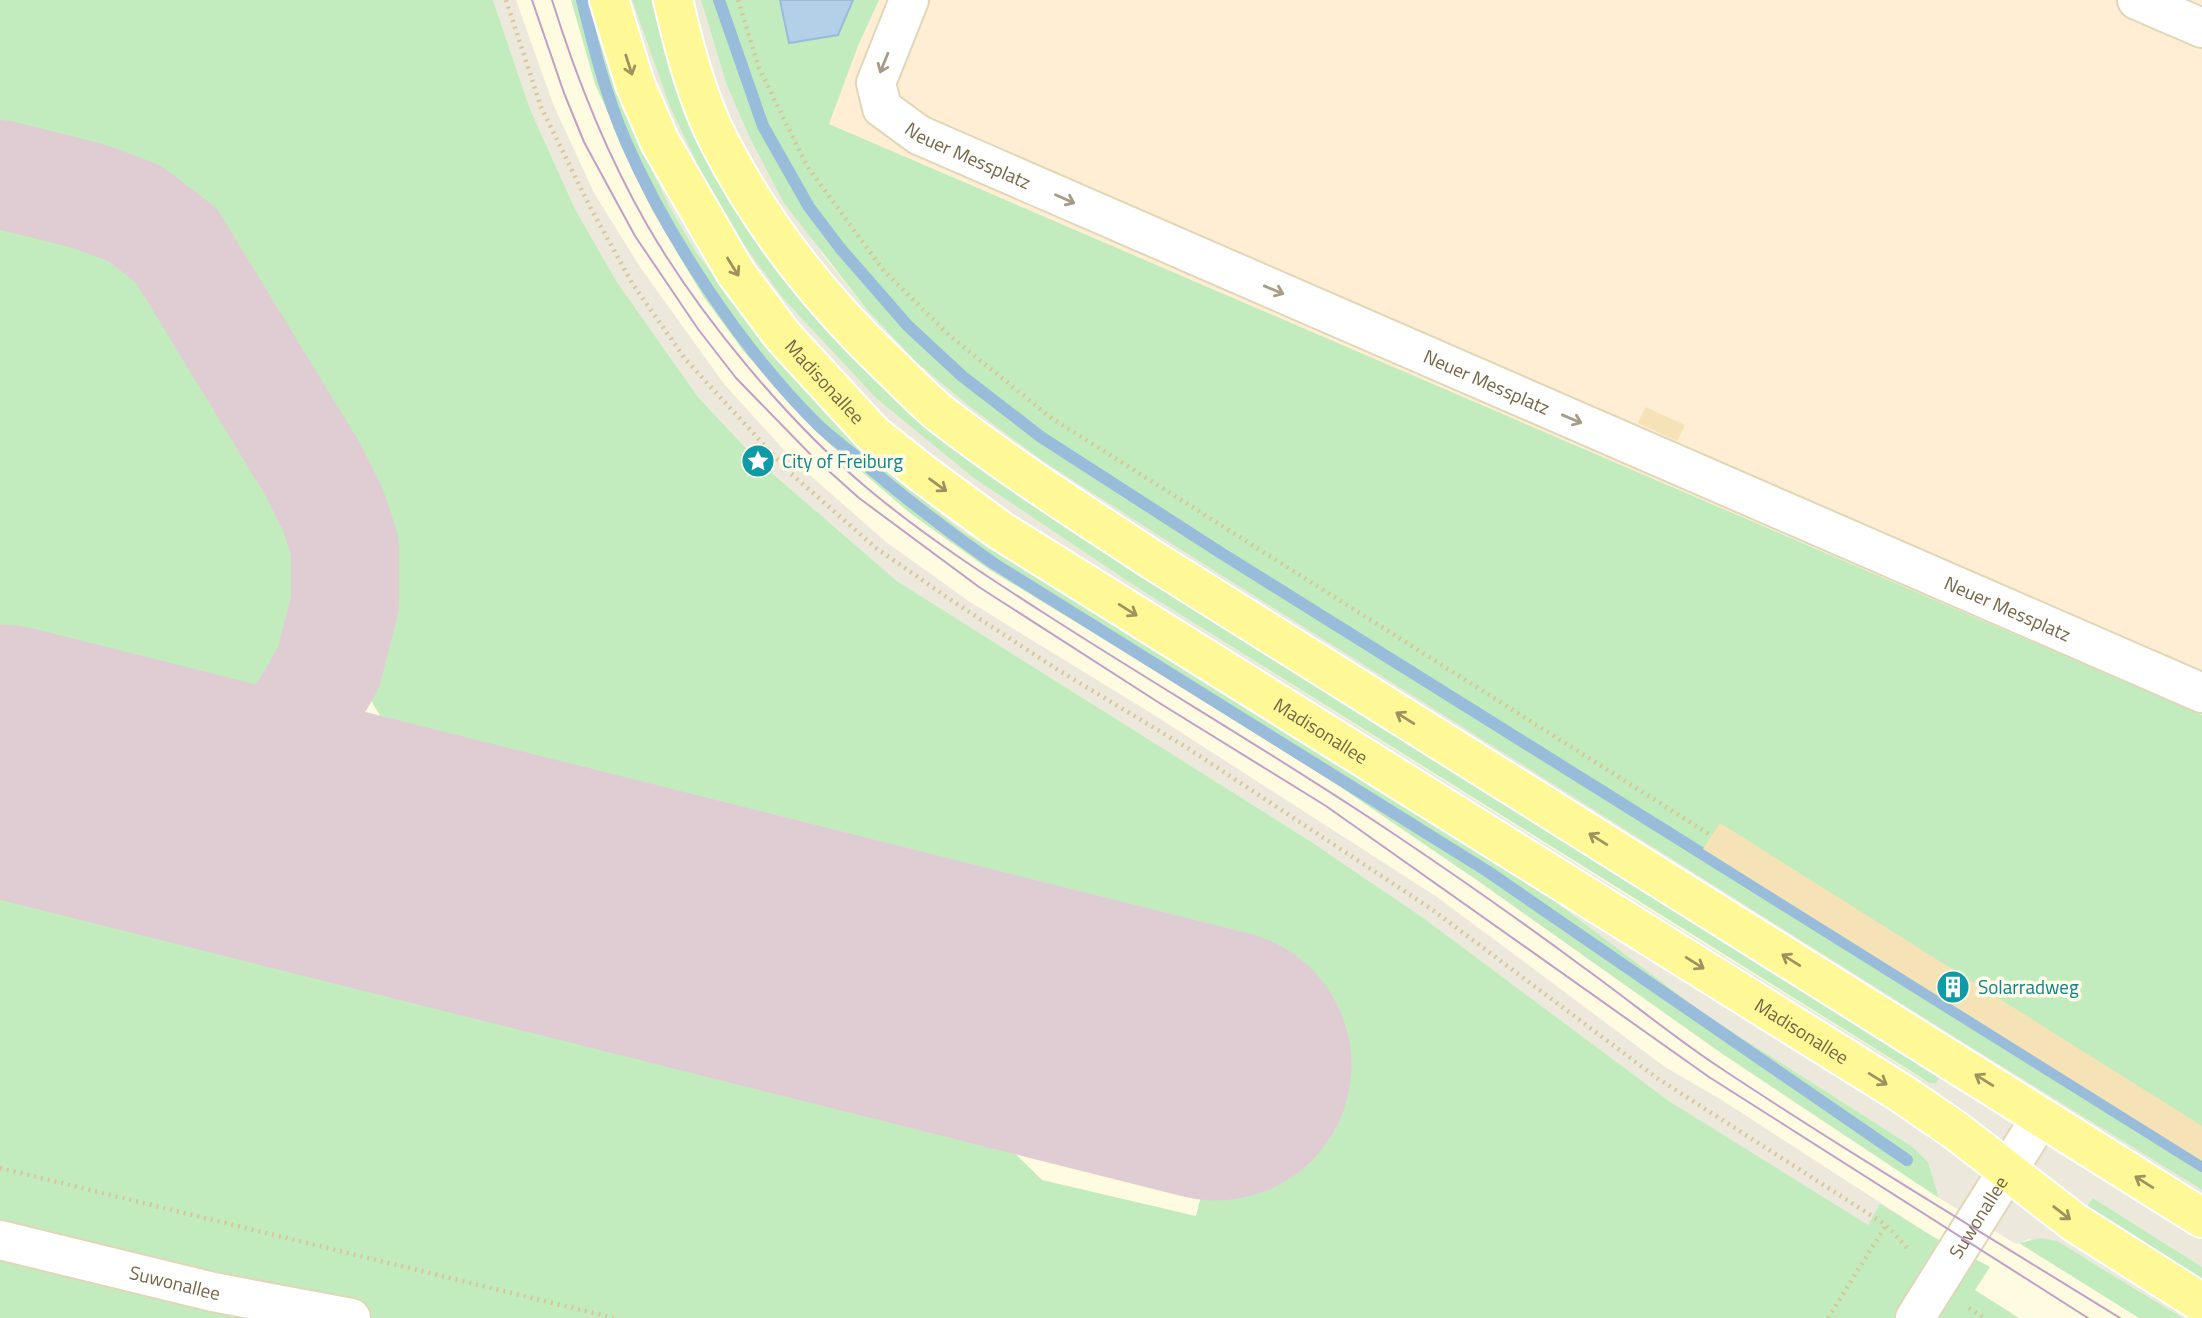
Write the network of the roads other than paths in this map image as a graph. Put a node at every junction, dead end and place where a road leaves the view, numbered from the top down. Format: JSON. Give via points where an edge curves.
{"nodes":[{"id":1,"x":609,"y":0,"type":"edge"},
{"id":2,"x":673,"y":0,"type":"edge"},
{"id":3,"x":909,"y":0,"type":"edge"},
{"id":4,"x":2137,"y":0,"type":"edge"},
{"id":5,"x":2202,"y":28,"type":"edge"},
{"id":6,"x":2202,"y":693,"type":"edge"},
{"id":7,"x":2041,"y":1117,"type":"junction"},
{"id":8,"x":2008,"y":1171,"type":"junction"},
{"id":9,"x":2202,"y":1218,"type":"edge"},
{"id":10,"x":0,"y":1240,"type":"edge"},
{"id":11,"x":2202,"y":1303,"type":"edge"},
{"id":12,"x":351,"y":1318,"type":"edge"},
{"id":13,"x":1915,"y":1318,"type":"edge"}],
"edges":[{"from":1,"to":8,"type":"main road","name":"Madisonallee","one_way":true,"via":[[635,84],[660,142],[736,273],[783,337],[873,434],[1001,531],[1901,1093]]},
{"from":7,"to":2,"type":"main road","one_way":true,"via":[[1156,562],[1027,478],[939,413],[859,336],[790,256],[753,202],[718,139]]},
{"from":3,"to":6,"type":"street","name":"Neuer Messplatz","one_way":true,"via":[[876,83],[882,108],[919,135]]},
{"from":4,"to":5,"type":"street"},
{"from":7,"to":8,"type":"street","name":"Suwonallee"},
{"from":9,"to":7,"type":"main road","one_way":true},
{"from":8,"to":11,"type":"main road","name":"Madisonallee","one_way":true,"via":[[2074,1222]]},
{"from":8,"to":13,"type":"street","name":"Suwonallee"},
{"from":10,"to":12,"type":"street","name":"Suwonallee","via":[[213,1292]]}]}
